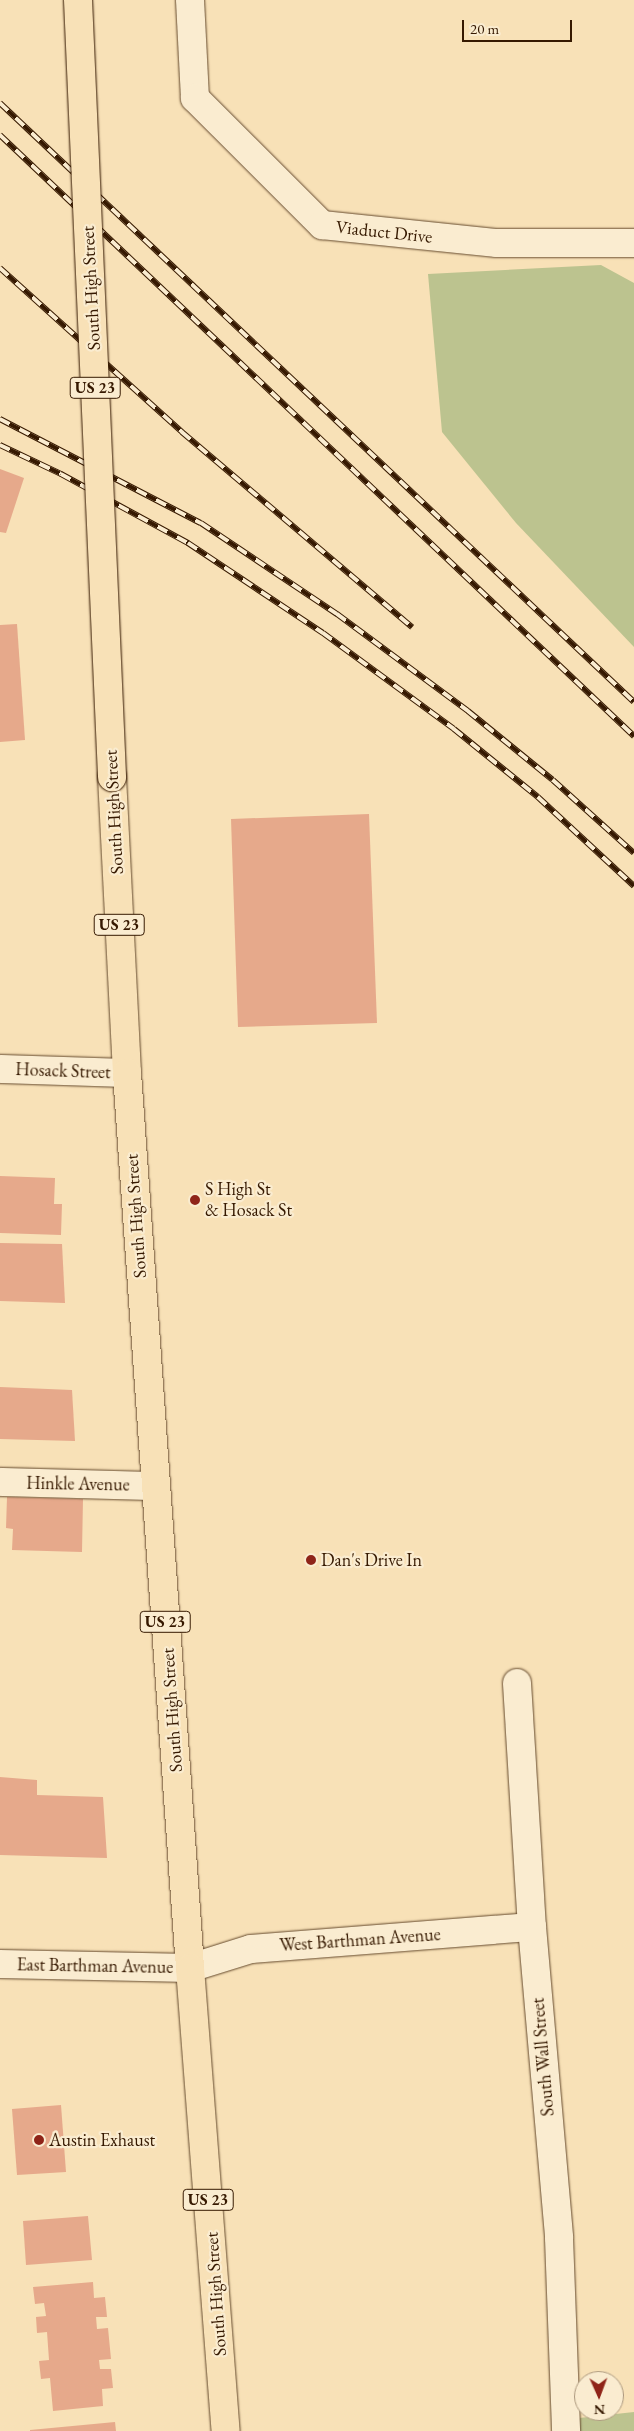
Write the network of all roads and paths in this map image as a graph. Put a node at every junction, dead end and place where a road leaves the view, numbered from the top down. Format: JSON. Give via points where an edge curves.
{"nodes":[{"id":1,"x":78,"y":0,"type":"edge"},
{"id":2,"x":190,"y":0,"type":"edge"},
{"id":3,"x":634,"y":243,"type":"edge"},
{"id":4,"x":0,"y":1069,"type":"edge"},
{"id":5,"x":126,"y":1074,"type":"junction"},
{"id":6,"x":0,"y":1482,"type":"edge"},
{"id":7,"x":156,"y":1486,"type":"junction"},
{"id":8,"x":517,"y":1683,"type":"dead end"},
{"id":9,"x":532,"y":1927,"type":"junction"},
{"id":10,"x":0,"y":1964,"type":"edge"},
{"id":11,"x":190,"y":1968,"type":"junction"},
{"id":12,"x":226,"y":2431,"type":"edge"},
{"id":13,"x":566,"y":2431,"type":"edge"}],
"edges":[{"from":1,"to":5,"type":"main road","name":"South High Street","number":"US 23","bridge":true},
{"from":2,"to":3,"type":"street","name":"Viaduct Drive","via":[[195,98],[322,226],[497,243]]},
{"from":4,"to":5,"type":"street","name":"Hosack Street"},
{"from":5,"to":7,"type":"main road","name":"South High Street","number":"US 23"},
{"from":6,"to":7,"type":"street","name":"Hinkle Avenue"},
{"from":7,"to":11,"type":"main road","name":"South High Street","number":"US 23"},
{"from":8,"to":9,"type":"street","name":"South Wall Street"},
{"from":9,"to":11,"type":"street","name":"West Barthman Avenue","via":[[251,1949]]},
{"from":9,"to":13,"type":"street","name":"South Wall Street","via":[[559,2238]]},
{"from":10,"to":11,"type":"street","name":"East Barthman Avenue"},
{"from":11,"to":12,"type":"main road","name":"South High Street","number":"US 23"}]}
